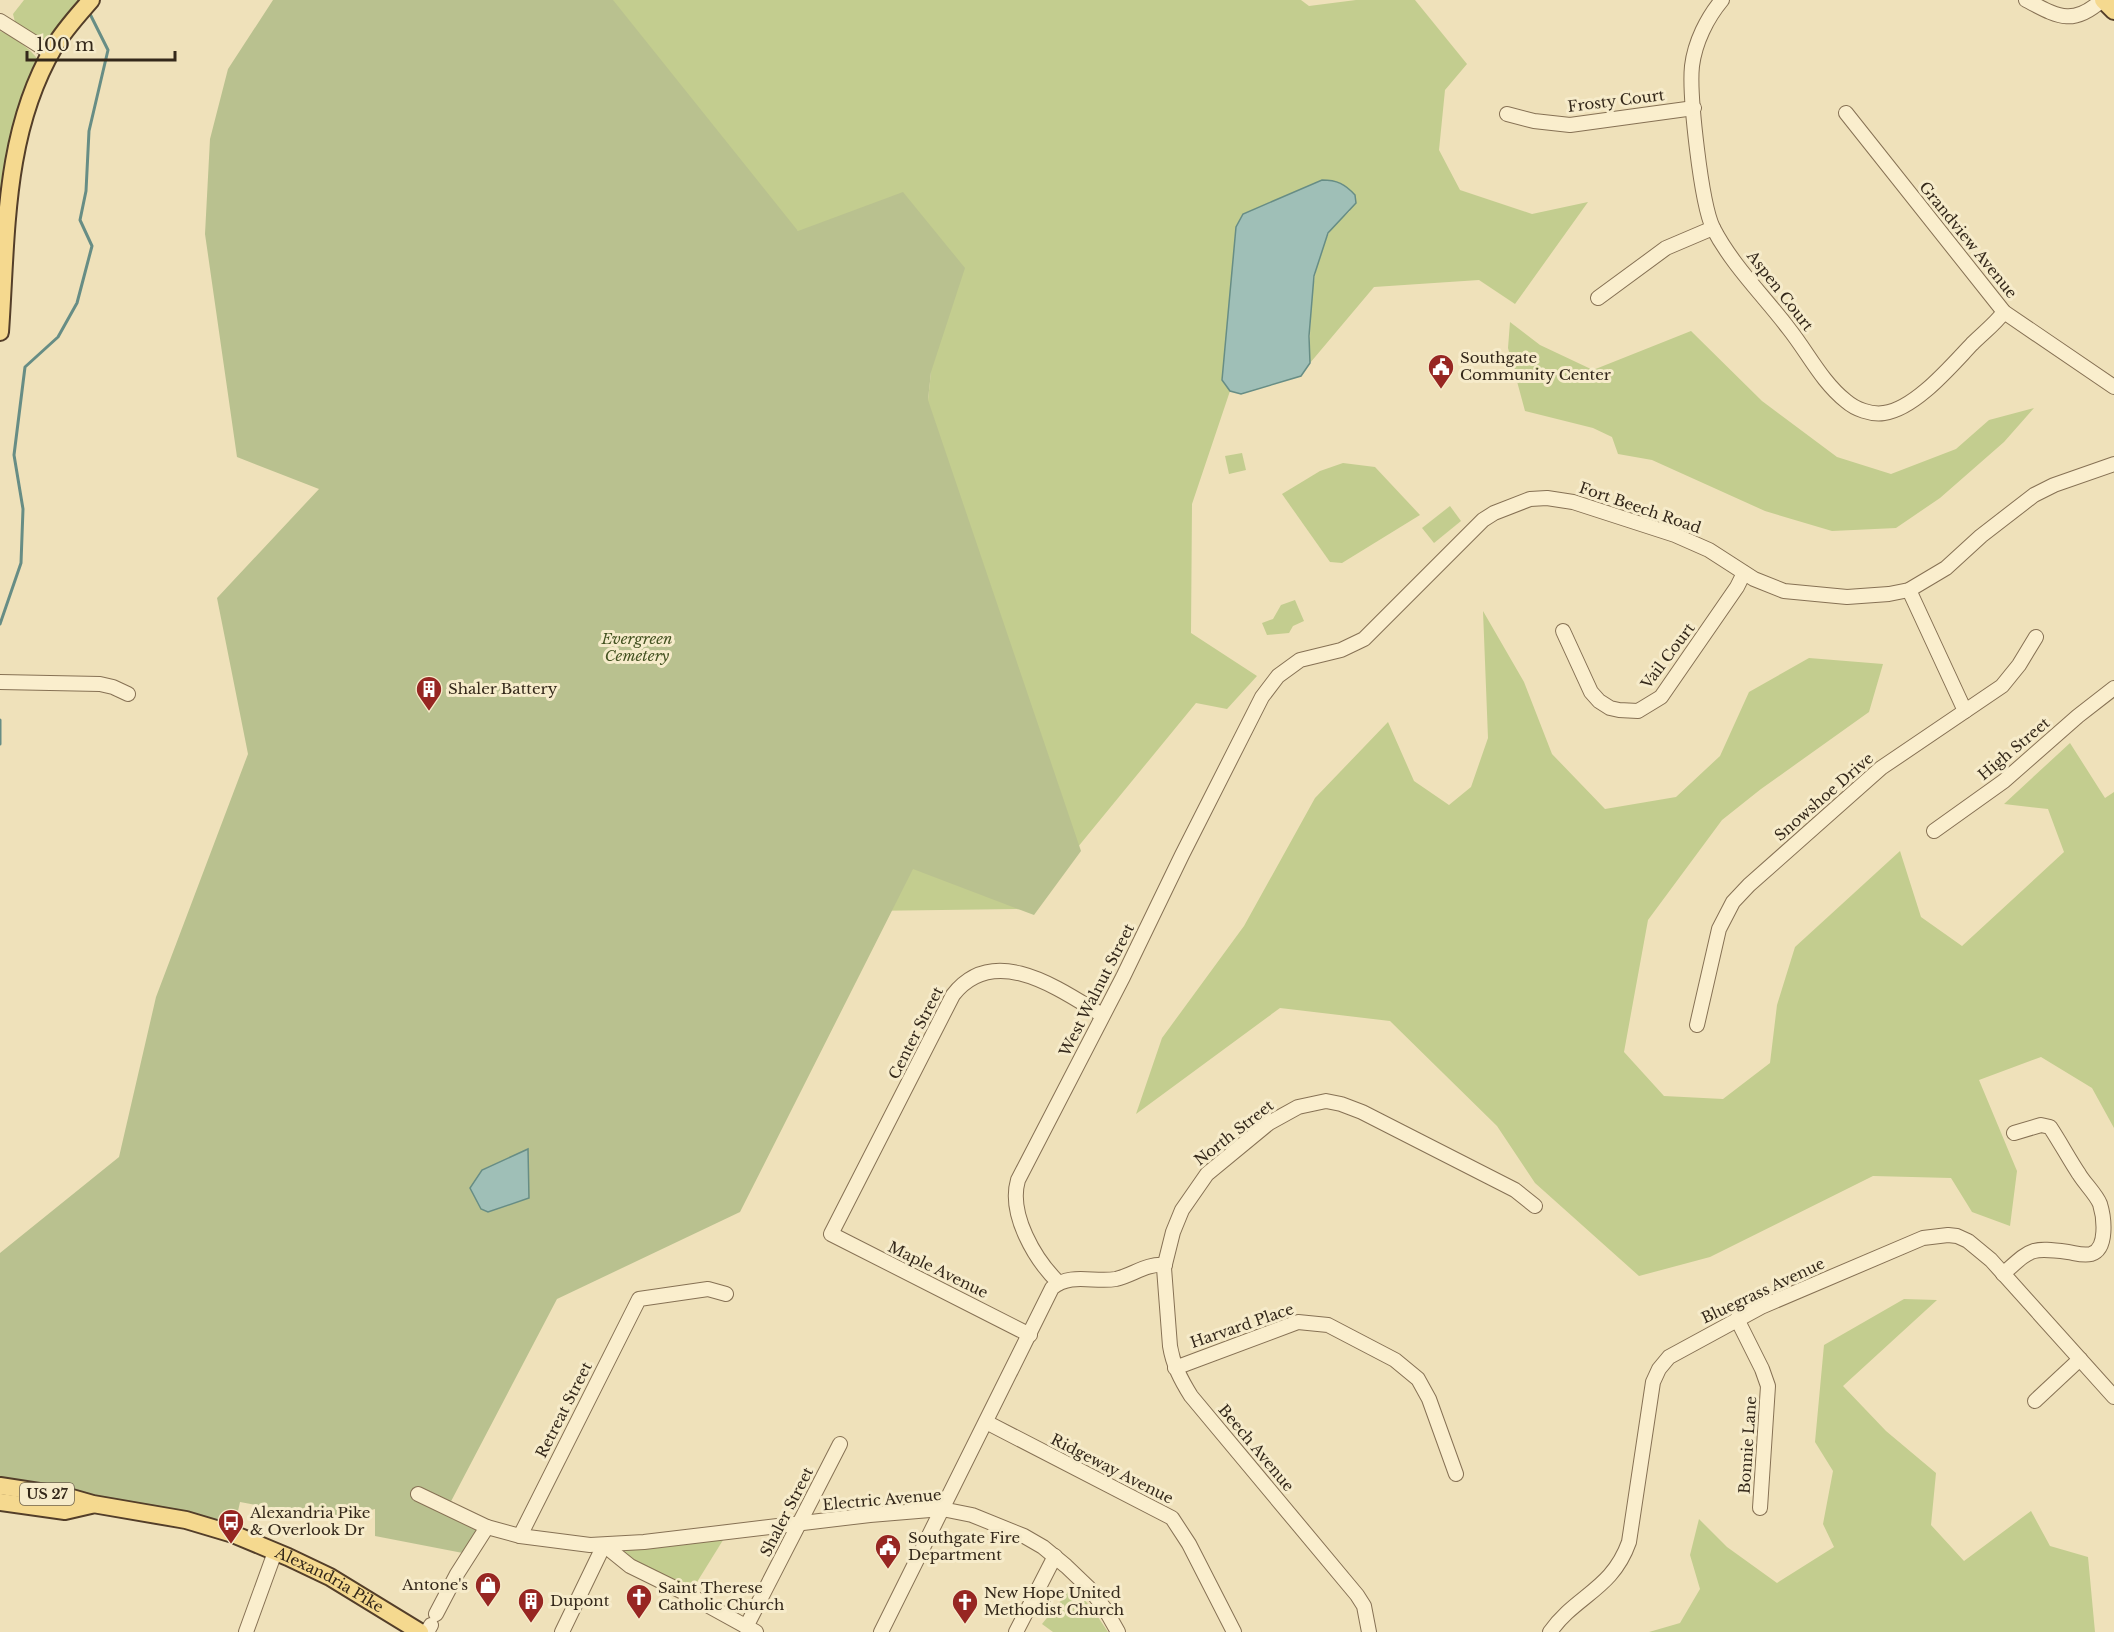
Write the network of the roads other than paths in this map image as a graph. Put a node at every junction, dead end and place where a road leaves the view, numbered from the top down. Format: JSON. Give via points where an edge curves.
{"nodes":[{"id":1,"x":91,"y":0,"type":"edge"},
{"id":2,"x":1722,"y":0,"type":"edge"},
{"id":3,"x":2026,"y":0,"type":"edge"},
{"id":4,"x":2102,"y":0,"type":"edge"},
{"id":5,"x":2114,"y":11,"type":"edge"},
{"id":6,"x":0,"y":21,"type":"edge"},
{"id":7,"x":51,"y":53,"type":"junction"},
{"id":8,"x":1694,"y":108,"type":"junction"},
{"id":9,"x":1846,"y":113,"type":"dead end"},
{"id":10,"x":1507,"y":114,"type":"dead end"},
{"id":11,"x":1713,"y":228,"type":"junction"},
{"id":12,"x":1598,"y":298,"type":"dead end"},
{"id":13,"x":2004,"y":312,"type":"junction"},
{"id":14,"x":0,"y":332,"type":"edge"},
{"id":15,"x":2114,"y":387,"type":"edge"},
{"id":16,"x":2114,"y":464,"type":"edge"},
{"id":17,"x":1448,"y":555,"type":"joint"},
{"id":18,"x":1744,"y":573,"type":"junction"},
{"id":19,"x":1909,"y":590,"type":"junction"},
{"id":20,"x":1563,"y":631,"type":"dead end"},
{"id":21,"x":2036,"y":638,"type":"dead end"},
{"id":22,"x":0,"y":682,"type":"edge"},
{"id":23,"x":2114,"y":688,"type":"edge"},
{"id":24,"x":128,"y":694,"type":"dead end"},
{"id":25,"x":1965,"y":711,"type":"junction"},
{"id":26,"x":1934,"y":831,"type":"dead end"},
{"id":27,"x":1102,"y":1015,"type":"junction"},
{"id":28,"x":1697,"y":1025,"type":"dead end"},
{"id":29,"x":2014,"y":1133,"type":"dead end"},
{"id":30,"x":1535,"y":1206,"type":"dead end"},
{"id":31,"x":831,"y":1234,"type":"joint"},
{"id":32,"x":1165,"y":1264,"type":"junction"},
{"id":33,"x":2003,"y":1274,"type":"junction"},
{"id":34,"x":1059,"y":1284,"type":"junction"},
{"id":35,"x":726,"y":1294,"type":"dead end"},
{"id":36,"x":1737,"y":1319,"type":"junction"},
{"id":37,"x":1030,"y":1335,"type":"junction"},
{"id":38,"x":2080,"y":1359,"type":"junction"},
{"id":39,"x":1176,"y":1368,"type":"junction"},
{"id":40,"x":2114,"y":1397,"type":"edge"},
{"id":41,"x":2035,"y":1401,"type":"dead end"},
{"id":42,"x":986,"y":1422,"type":"junction"},
{"id":43,"x":840,"y":1444,"type":"dead end"},
{"id":44,"x":1456,"y":1474,"type":"dead end"},
{"id":45,"x":0,"y":1486,"type":"edge"},
{"id":46,"x":418,"y":1494,"type":"dead end"},
{"id":47,"x":0,"y":1502,"type":"edge"},
{"id":48,"x":93,"y":1504,"type":"junction"},
{"id":49,"x":1760,"y":1508,"type":"dead end"},
{"id":50,"x":942,"y":1509,"type":"junction"},
{"id":51,"x":798,"y":1524,"type":"junction"},
{"id":52,"x":486,"y":1527,"type":"junction"},
{"id":53,"x":520,"y":1536,"type":"junction"},
{"id":54,"x":604,"y":1545,"type":"junction"},
{"id":55,"x":275,"y":1552,"type":"junction"},
{"id":56,"x":1055,"y":1556,"type":"junction"},
{"id":57,"x":429,"y":1626,"type":"edge"},
{"id":58,"x":751,"y":1630,"type":"edge"},
{"id":59,"x":246,"y":1632,"type":"edge"},
{"id":60,"x":562,"y":1632,"type":"edge"},
{"id":61,"x":881,"y":1632,"type":"edge"},
{"id":62,"x":1016,"y":1632,"type":"edge"},
{"id":63,"x":1118,"y":1632,"type":"edge"},
{"id":64,"x":1234,"y":1632,"type":"edge"},
{"id":65,"x":1369,"y":1632,"type":"edge"},
{"id":66,"x":1550,"y":1632,"type":"edge"}],
"edges":[{"from":1,"to":7,"type":"main road"},
{"from":2,"to":8,"type":"street","name":"Aspen Court","via":[[1696,48],[1692,68]]},
{"from":3,"to":4,"type":"street","via":[[2056,16],[2069,17],[2080,16]]},
{"from":4,"to":5,"type":"main road"},
{"from":6,"to":7,"type":"street"},
{"from":7,"to":14,"type":"main road","via":[[29,100],[14,155]]},
{"from":8,"to":10,"type":"street","name":"Frosty Court","via":[[1570,125]]},
{"from":8,"to":11,"type":"street","name":"Aspen Court","via":[[1706,205]]},
{"from":9,"to":13,"type":"street","name":"Grandview Avenue"},
{"from":11,"to":12,"type":"street","via":[[1662,250]]},
{"from":11,"to":13,"type":"street","name":"Aspen Court","via":[[1828,383],[1846,401],[1864,411],[1883,413],[1904,406],[1948,369]]},
{"from":13,"to":15,"type":"street","name":"Grandview Avenue"},
{"from":16,"to":19,"type":"street","name":"Fort Beech Road","via":[[2034,495],[1946,568]]},
{"from":17,"to":18,"type":"street","name":"Fort Beech Road","via":[[1494,513],[1519,502],[1547,498],[1573,502],[1676,535],[1709,550]]},
{"from":17,"to":27,"type":"street","name":"West Walnut Street","via":[[1364,639],[1341,650],[1300,660],[1278,676],[1259,703]]},
{"from":18,"to":19,"type":"street","name":"Fort Beech Road","via":[[1800,594],[1864,596]]},
{"from":18,"to":20,"type":"street","name":"Vail Court","via":[[1661,697],[1638,711],[1610,708],[1599,701]]},
{"from":19,"to":25,"type":"street"},
{"from":21,"to":25,"type":"street","name":"Snowshoe Drive","via":[[2002,686]]},
{"from":22,"to":24,"type":"street","via":[[100,684]]},
{"from":23,"to":26,"type":"street","name":"High Street","via":[[2004,781]]},
{"from":25,"to":28,"type":"street","name":"Snowshoe Drive","via":[[1881,768],[1733,902],[1719,929]]},
{"from":27,"to":31,"type":"street","name":"Center Street","via":[[1034,978],[1012,971],[990,971],[964,983],[953,995]]},
{"from":27,"to":34,"type":"street","name":"West Walnut Street","via":[[1016,1186],[1016,1208],[1021,1222],[1040,1260]]},
{"from":29,"to":33,"type":"street","via":[[2041,1125],[2050,1127],[2100,1203],[2102,1239],[2093,1253],[2039,1248],[2027,1252]]},
{"from":30,"to":32,"type":"street","name":"North Street","via":[[1515,1190],[1371,1116],[1336,1103],[1316,1102],[1269,1123],[1207,1174],[1177,1220]]},
{"from":31,"to":37,"type":"street","name":"Maple Avenue"},
{"from":32,"to":34,"type":"street","via":[[1114,1279],[1073,1279]]},
{"from":32,"to":39,"type":"street","name":"Beech Avenue","via":[[1169,1339]]},
{"from":33,"to":36,"type":"street","name":"Bluegrass Avenue","via":[[1962,1238],[1928,1236]]},
{"from":33,"to":38,"type":"street","name":"Bluegrass Avenue"},
{"from":34,"to":37,"type":"street","via":[[1049,1293]]},
{"from":35,"to":53,"type":"street","name":"Retreat Street","via":[[708,1289],[639,1299]]},
{"from":36,"to":49,"type":"street","name":"Bonnie Lane","via":[[1768,1386]]},
{"from":36,"to":66,"type":"street","name":"Bluegrass Avenue","via":[[1669,1357],[1659,1369],[1653,1382],[1624,1556],[1607,1580]]},
{"from":37,"to":42,"type":"street"},
{"from":38,"to":40,"type":"street","name":"Bluegrass Avenue"},
{"from":38,"to":41,"type":"street"},
{"from":39,"to":44,"type":"street","name":"Harvard Place","via":[[1298,1322],[1328,1325],[1395,1360],[1418,1379]]},
{"from":39,"to":65,"type":"street","name":"Beech Avenue","via":[[1191,1396],[1362,1603]]},
{"from":42,"to":50,"type":"street"},
{"from":42,"to":64,"type":"street","name":"Ridgeway Avenue","via":[[1172,1518]]},
{"from":43,"to":51,"type":"street","name":"Shaler Street"},
{"from":45,"to":48,"type":"main road","name":"Alexandria Pike","number":"US 27"},
{"from":46,"to":52,"type":"street","name":"Electric Avenue"},
{"from":47,"to":48,"type":"main road","name":"Alexandria Pike","number":"US 27","via":[[65,1511]]},
{"from":48,"to":55,"type":"main road","name":"Alexandria Pike","number":"US 27","via":[[186,1520]]},
{"from":50,"to":51,"type":"street","name":"Electric Avenue"},
{"from":50,"to":56,"type":"street","name":"Electric Avenue","via":[[1006,1528]]},
{"from":50,"to":61,"type":"street"},
{"from":51,"to":54,"type":"street","name":"Electric Avenue"},
{"from":51,"to":58,"type":"street","name":"Shaler Street"},
{"from":52,"to":53,"type":"street","name":"Electric Avenue"},
{"from":52,"to":57,"type":"street"},
{"from":53,"to":54,"type":"street","name":"Electric Avenue"},
{"from":54,"to":58,"type":"street","via":[[630,1566]]},
{"from":54,"to":60,"type":"street"},
{"from":55,"to":57,"type":"main road","name":"Alexandria Pike","number":"US 27"},
{"from":55,"to":59,"type":"street"},
{"from":56,"to":62,"type":"street"},
{"from":56,"to":63,"type":"street","name":"Electric Avenue","via":[[1089,1588]]}]}
